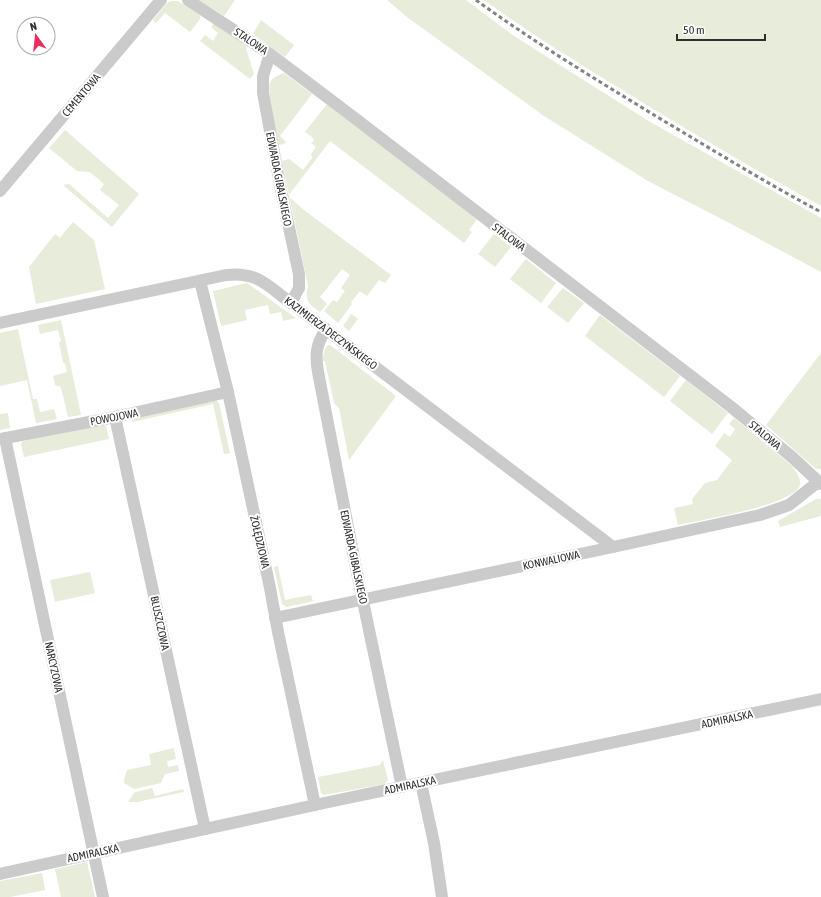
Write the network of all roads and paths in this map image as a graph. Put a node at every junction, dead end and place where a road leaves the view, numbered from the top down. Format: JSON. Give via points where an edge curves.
{"nodes":[{"id":1,"x":161,"y":0,"type":"edge"},
{"id":2,"x":188,"y":0,"type":"edge"},
{"id":3,"x":270,"y":54,"type":"junction"},
{"id":4,"x":0,"y":191,"type":"edge"},
{"id":5,"x":200,"y":280,"type":"junction"},
{"id":6,"x":291,"y":303,"type":"junction"},
{"id":7,"x":0,"y":323,"type":"edge"},
{"id":8,"x":326,"y":329,"type":"junction"},
{"id":9,"x":228,"y":392,"type":"junction"},
{"id":10,"x":115,"y":417,"type":"junction"},
{"id":11,"x":3,"y":438,"type":"edge"},
{"id":12,"x":820,"y":483,"type":"edge"},
{"id":13,"x":613,"y":547,"type":"junction"},
{"id":14,"x":362,"y":598,"type":"junction"},
{"id":15,"x":275,"y":618,"type":"junction"},
{"id":16,"x":821,"y":699,"type":"edge"},
{"id":17,"x":421,"y":783,"type":"junction"},
{"id":18,"x":402,"y":787,"type":"junction"},
{"id":19,"x":315,"y":805,"type":"junction"},
{"id":20,"x":205,"y":828,"type":"junction"},
{"id":21,"x":93,"y":853,"type":"junction"},
{"id":22,"x":0,"y":874,"type":"edge"},
{"id":23,"x":103,"y":897,"type":"edge"},
{"id":24,"x":442,"y":897,"type":"edge"}],
"edges":[{"from":1,"to":4,"type":"street","name":"CEMENTOWA"},
{"from":2,"to":3,"type":"street","name":"STALOWA"},
{"from":3,"to":6,"type":"street","name":"EDWARDA GIBALSKIEGO","via":[[263,76],[263,93],[299,274],[299,288]]},
{"from":3,"to":12,"type":"street","name":"STALOWA","via":[[730,406]]},
{"from":5,"to":6,"type":"street","name":"KAZIMIERZA DECZYŃSKIEGO","via":[[232,274],[250,276],[260,280]]},
{"from":5,"to":7,"type":"street","name":"KAZIMIERZA DECZYŃSKIEGO"},
{"from":5,"to":9,"type":"street","name":"ŻOŁĘDZIOWA"},
{"from":6,"to":8,"type":"street","name":"KAZIMIERZA DECZYŃSKIEGO"},
{"from":8,"to":13,"type":"street","name":"KAZIMIERZA DECZYŃSKIEGO"},
{"from":8,"to":14,"type":"street","name":"EDWARDA GIBALSKIEGO","via":[[316,351],[317,366]]},
{"from":9,"to":10,"type":"street","name":"POWOJOWA"},
{"from":9,"to":15,"type":"street","name":"ŻOŁĘDZIOWA"},
{"from":10,"to":11,"type":"street","name":"POWOJOWA"},
{"from":10,"to":20,"type":"street","name":"BLUSZCZOWA"},
{"from":11,"to":21,"type":"street","name":"NARCYZOWA"},
{"from":12,"to":13,"type":"street","name":"KONWALIOWA","via":[[789,505],[760,515]]},
{"from":13,"to":14,"type":"street","name":"KONWALIOWA"},
{"from":14,"to":15,"type":"street","name":"KONWALIOWA"},
{"from":14,"to":18,"type":"street","name":"EDWARDA GIBALSKIEGO"},
{"from":15,"to":19,"type":"street","name":"ŻOŁĘDZIOWA"},
{"from":16,"to":17,"type":"street","name":"ADMIRALSKA"},
{"from":17,"to":18,"type":"street","name":"ADMIRALSKA"},
{"from":17,"to":24,"type":"street"},
{"from":18,"to":19,"type":"street","name":"ADMIRALSKA"},
{"from":19,"to":20,"type":"street","name":"ADMIRALSKA"},
{"from":20,"to":21,"type":"street","name":"ADMIRALSKA"},
{"from":21,"to":22,"type":"street","name":"ADMIRALSKA"},
{"from":21,"to":23,"type":"street","name":"NARCYZOWA"}]}
